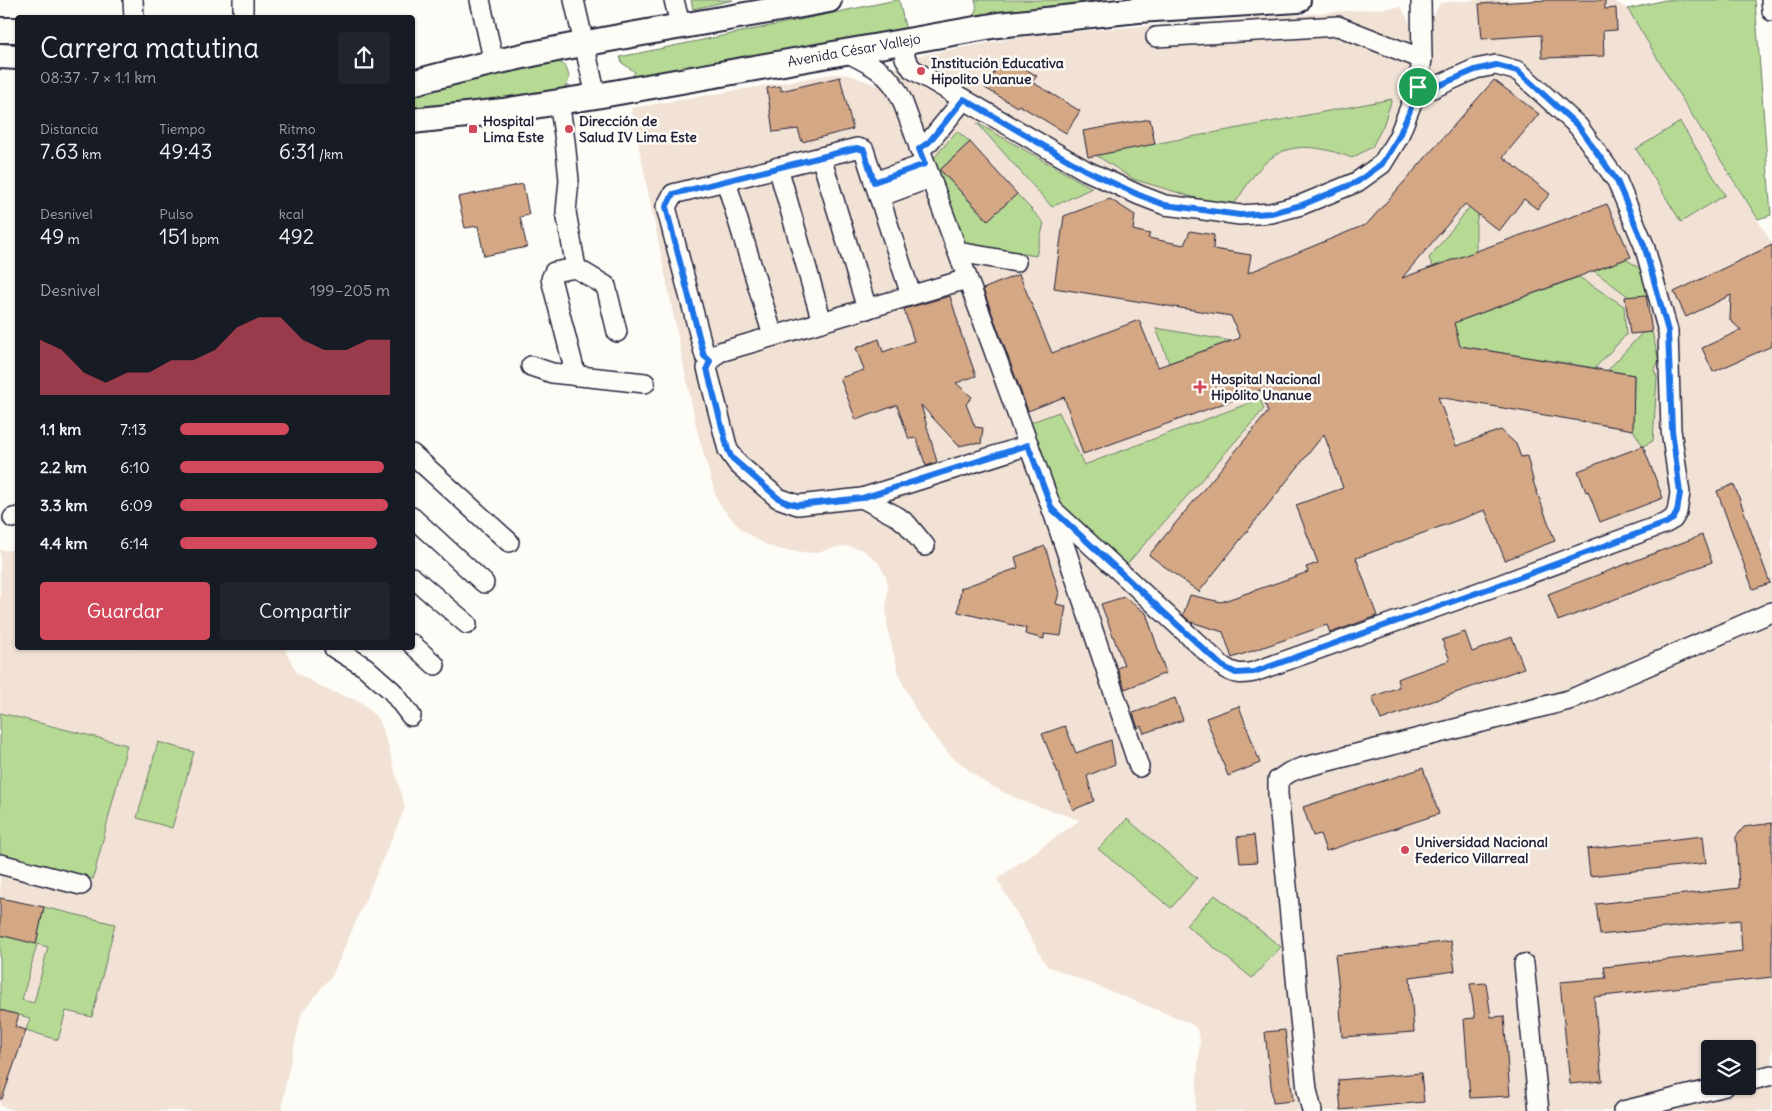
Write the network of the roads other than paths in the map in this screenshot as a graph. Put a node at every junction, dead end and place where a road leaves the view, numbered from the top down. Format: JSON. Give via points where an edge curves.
{"nodes":[{"id":1,"x":133,"y":0,"type":"edge"},
{"id":2,"x":244,"y":0,"type":"edge"},
{"id":3,"x":480,"y":0,"type":"edge"},
{"id":4,"x":574,"y":0,"type":"edge"},
{"id":5,"x":674,"y":0,"type":"edge"},
{"id":6,"x":830,"y":0,"type":"edge"},
{"id":7,"x":1298,"y":0,"type":"edge"},
{"id":8,"x":1421,"y":0,"type":"edge"},
{"id":9,"x":1771,"y":0,"type":"edge"},
{"id":10,"x":1260,"y":2,"type":"edge"},
{"id":11,"x":1772,"y":11,"type":"edge"},
{"id":12,"x":134,"y":15,"type":"edge"},
{"id":13,"x":243,"y":15,"type":"edge"},
{"id":14,"x":680,"y":28,"type":"junction"},
{"id":15,"x":0,"y":30,"type":"edge"},
{"id":16,"x":15,"y":30,"type":"edge"},
{"id":17,"x":1156,"y":37,"type":"dead end"},
{"id":18,"x":904,"y":41,"type":"junction"},
{"id":19,"x":584,"y":44,"type":"junction"},
{"id":20,"x":844,"y":51,"type":"junction"},
{"id":21,"x":0,"y":56,"type":"edge"},
{"id":22,"x":15,"y":58,"type":"edge"},
{"id":23,"x":1422,"y":59,"type":"junction"},
{"id":24,"x":494,"y":63,"type":"junction"},
{"id":25,"x":415,"y":82,"type":"edge"},
{"id":26,"x":1418,"y":87,"type":"junction"},
{"id":27,"x":596,"y":96,"type":"junction"},
{"id":28,"x":964,"y":99,"type":"junction"},
{"id":29,"x":559,"y":102,"type":"junction"},
{"id":30,"x":415,"y":121,"type":"edge"},
{"id":31,"x":821,"y":157,"type":"junction"},
{"id":32,"x":925,"y":164,"type":"junction"},
{"id":33,"x":778,"y":168,"type":"junction"},
{"id":34,"x":726,"y":181,"type":"junction"},
{"id":35,"x":876,"y":189,"type":"junction"},
{"id":36,"x":958,"y":252,"type":"junction"},
{"id":37,"x":1016,"y":262,"type":"dead end"},
{"id":38,"x":576,"y":268,"type":"junction"},
{"id":39,"x":967,"y":279,"type":"junction"},
{"id":40,"x":911,"y":295,"type":"junction"},
{"id":41,"x":867,"y":309,"type":"junction"},
{"id":42,"x":822,"y":322,"type":"junction"},
{"id":43,"x":617,"y":332,"type":"dead end"},
{"id":44,"x":773,"y":336,"type":"junction"},
{"id":45,"x":710,"y":361,"type":"junction"},
{"id":46,"x":531,"y":366,"type":"dead end"},
{"id":47,"x":576,"y":376,"type":"junction"},
{"id":48,"x":645,"y":383,"type":"dead end"},
{"id":49,"x":1028,"y":445,"type":"junction"},
{"id":50,"x":416,"y":462,"type":"edge"},
{"id":51,"x":862,"y":498,"type":"junction"},
{"id":52,"x":1052,"y":509,"type":"junction"},
{"id":53,"x":415,"y":519,"type":"edge"},
{"id":54,"x":509,"y":542,"type":"dead end"},
{"id":55,"x":926,"y":546,"type":"dead end"},
{"id":56,"x":415,"y":579,"type":"edge"},
{"id":57,"x":484,"y":583,"type":"dead end"},
{"id":58,"x":1772,"y":612,"type":"edge"},
{"id":59,"x":467,"y":624,"type":"dead end"},
{"id":60,"x":415,"y":647,"type":"edge"},
{"id":61,"x":337,"y":650,"type":"edge"},
{"id":62,"x":435,"y":665,"type":"dead end"},
{"id":63,"x":411,"y":716,"type":"dead end"},
{"id":64,"x":1139,"y":767,"type":"dead end"},
{"id":65,"x":0,"y":864,"type":"edge"},
{"id":66,"x":81,"y":885,"type":"dead end"},
{"id":67,"x":1524,"y":964,"type":"dead end"},
{"id":68,"x":1772,"y":1075,"type":"edge"},
{"id":69,"x":1756,"y":1079,"type":"edge"},
{"id":70,"x":1701,"y":1092,"type":"edge"},
{"id":71,"x":1312,"y":1111,"type":"edge"},
{"id":72,"x":1539,"y":1111,"type":"edge"},
{"id":73,"x":1623,"y":1111,"type":"edge"}],
"edges":[{"from":1,"to":12,"type":"street"},
{"from":2,"to":13,"type":"street"},
{"from":3,"to":24,"type":"street"},
{"from":4,"to":19,"type":"street"},
{"from":5,"to":14,"type":"street"},
{"from":6,"to":14,"type":"main road"},
{"from":7,"to":10,"type":"main road","name":"Avenida César Vallejo"},
{"from":8,"to":23,"type":"street"},
{"from":9,"to":11,"type":"street"},
{"from":10,"to":18,"type":"main road","name":"Avenida César Vallejo","via":[[1138,10],[1007,24]]},
{"from":14,"to":19,"type":"main road"},
{"from":15,"to":16,"type":"main road"},
{"from":17,"to":23,"type":"street","via":[[1338,26]]},
{"from":18,"to":20,"type":"main road","name":"Avenida César Vallejo"},
{"from":18,"to":28,"type":"street","via":[[905,58],[912,69]]},
{"from":19,"to":24,"type":"main road"},
{"from":19,"to":27,"type":"street"},
{"from":20,"to":27,"type":"main road","name":"Avenida César Vallejo"},
{"from":20,"to":32,"type":"street","via":[[868,63],[896,86]]},
{"from":21,"to":22,"type":"main road"},
{"from":23,"to":26,"type":"street"},
{"from":24,"to":25,"type":"main road"},
{"from":26,"to":28,"type":"street","via":[[1398,138],[1382,164],[1357,182],[1302,205],[1271,213],[1240,215],[1165,205],[1139,195],[1085,170]]},
{"from":26,"to":52,"type":"street","via":[[1433,88],[1475,70],[1496,65],[1518,71],[1578,126],[1617,181],[1644,245],[1668,331],[1672,430],[1680,493],[1673,519],[1499,585],[1244,674],[1222,666]]},
{"from":27,"to":29,"type":"main road","name":"Avenida César Vallejo"},
{"from":28,"to":32,"type":"street","via":[[929,142]]},
{"from":29,"to":30,"type":"main road","name":"Avenida César Vallejo"},
{"from":29,"to":38,"type":"street","via":[[569,180],[566,212]]},
{"from":31,"to":33,"type":"street"},
{"from":31,"to":35,"type":"street","via":[[857,148],[864,150]]},
{"from":31,"to":41,"type":"street"},
{"from":32,"to":35,"type":"street"},
{"from":32,"to":36,"type":"street"},
{"from":33,"to":34,"type":"street"},
{"from":33,"to":42,"type":"street"},
{"from":34,"to":44,"type":"street"},
{"from":34,"to":45,"type":"street","via":[[673,194],[666,207],[704,356]]},
{"from":35,"to":40,"type":"street"},
{"from":36,"to":37,"type":"street"},
{"from":36,"to":39,"type":"street"},
{"from":38,"to":43,"type":"street","via":[[606,286]]},
{"from":38,"to":47,"type":"street","via":[[554,272],[551,279]]},
{"from":39,"to":40,"type":"street"},
{"from":39,"to":49,"type":"street"},
{"from":40,"to":41,"type":"street"},
{"from":41,"to":42,"type":"street"},
{"from":42,"to":44,"type":"street"},
{"from":44,"to":45,"type":"street","via":[[720,352]]},
{"from":45,"to":51,"type":"street","via":[[707,368],[728,450],[738,464],[788,503],[798,505]]},
{"from":46,"to":47,"type":"street"},
{"from":47,"to":48,"type":"street"},
{"from":49,"to":51,"type":"street"},
{"from":49,"to":52,"type":"street"},
{"from":50,"to":54,"type":"street"},
{"from":51,"to":55,"type":"street","via":[[898,517]]},
{"from":52,"to":64,"type":"street"},
{"from":53,"to":57,"type":"street"},
{"from":56,"to":59,"type":"street"},
{"from":58,"to":71,"type":"street","via":[[1569,700],[1301,768],[1278,780],[1302,1047]]},
{"from":60,"to":62,"type":"street"},
{"from":61,"to":63,"type":"street","via":[[392,691]]},
{"from":65,"to":66,"type":"street"},
{"from":67,"to":72,"type":"street"},
{"from":68,"to":69,"type":"street"},
{"from":70,"to":73,"type":"street"}]}
